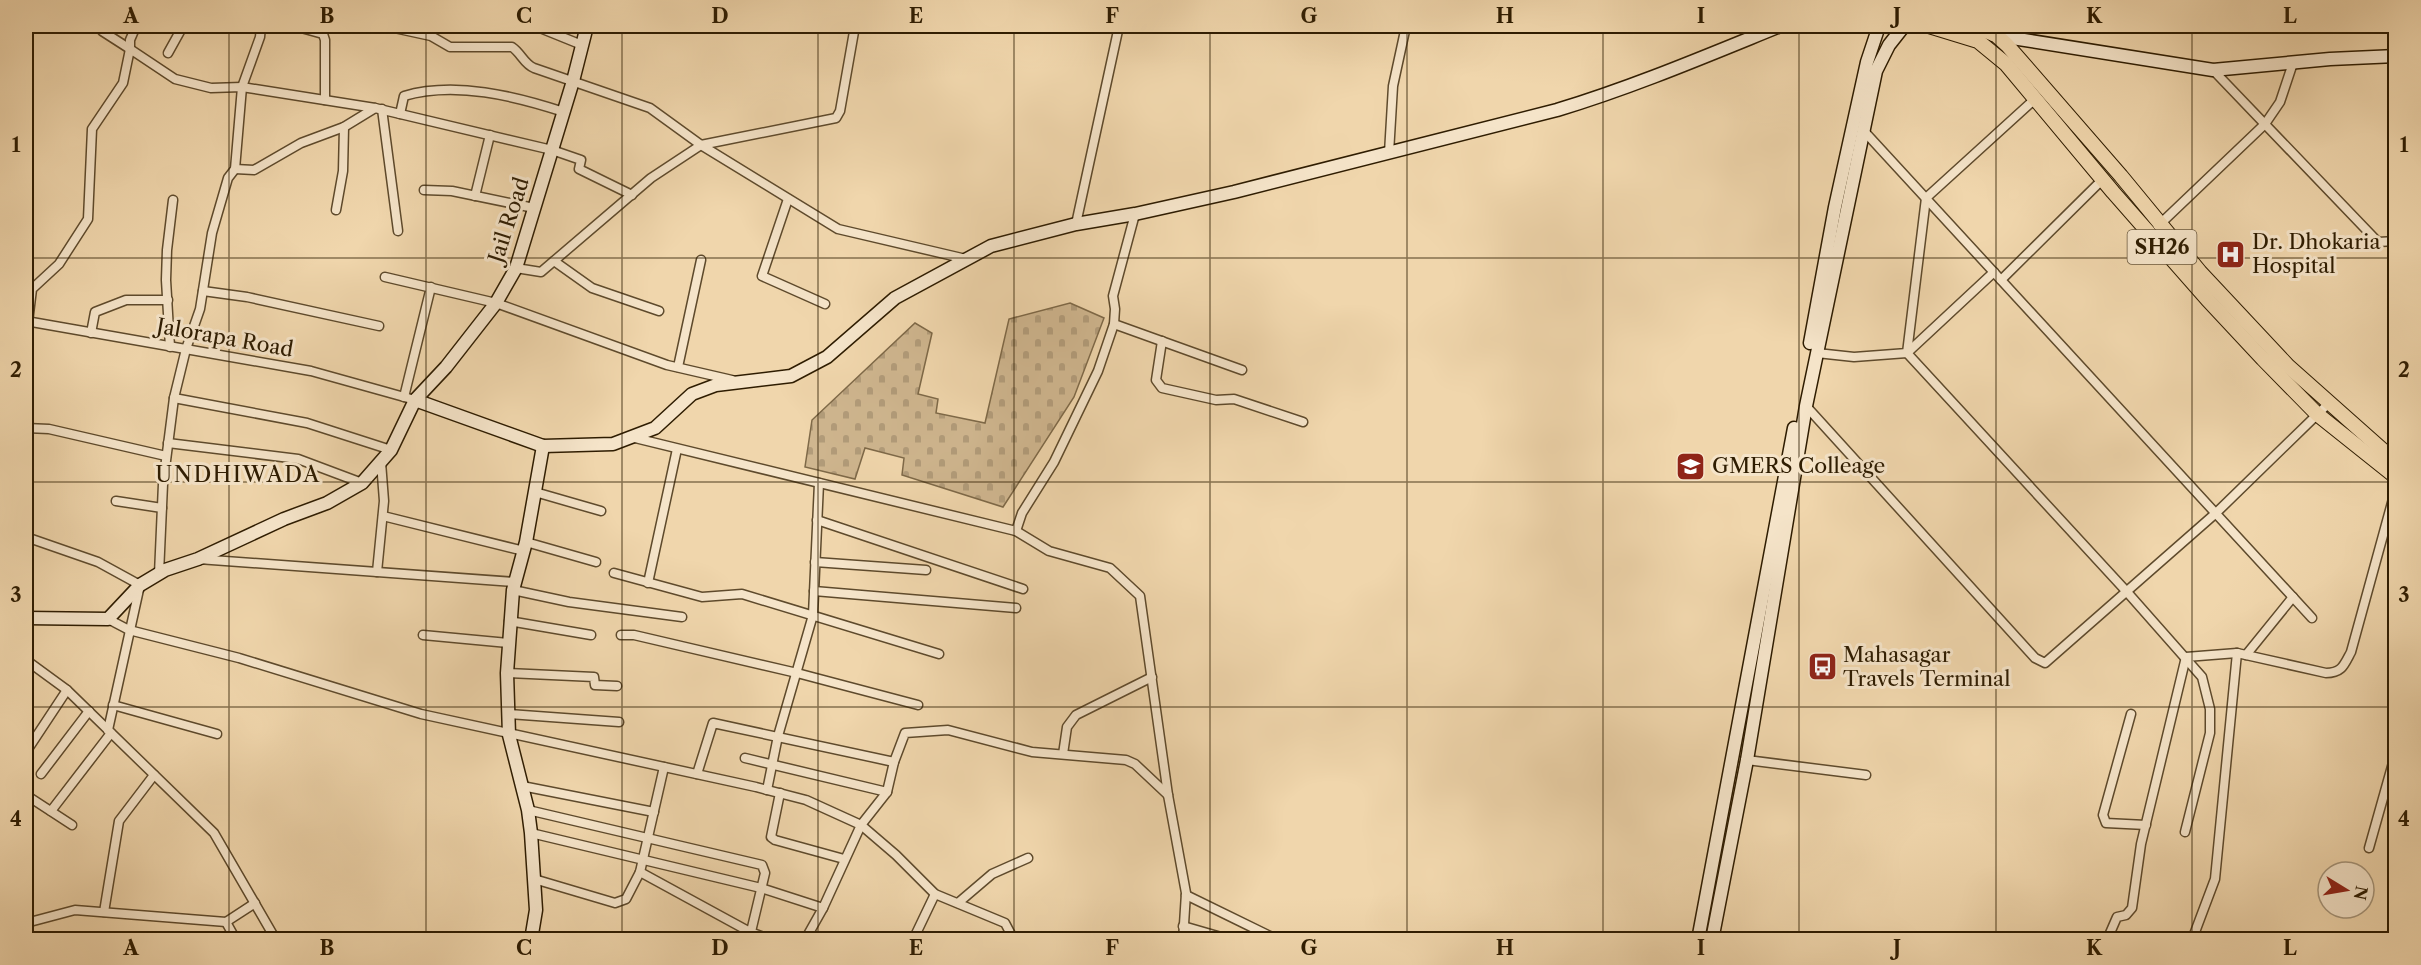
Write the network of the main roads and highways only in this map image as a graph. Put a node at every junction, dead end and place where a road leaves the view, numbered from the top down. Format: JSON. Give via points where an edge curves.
{"nodes":[{"id":1,"x":1929,"y":26,"type":"edge"},
{"id":2,"x":1973,"y":26,"type":"edge"},
{"id":3,"x":2396,"y":462,"type":"edge"},
{"id":4,"x":2396,"y":477,"type":"edge"}],
"edges":[{"from":1,"to":4,"type":"main road","number":"SH26","via":[[1978,42],[2006,64],[2215,308],[2318,414]]},
{"from":2,"to":3,"type":"main road","number":"SH26","via":[[1996,34],[2007,45],[2200,272],[2288,366]]}]}
